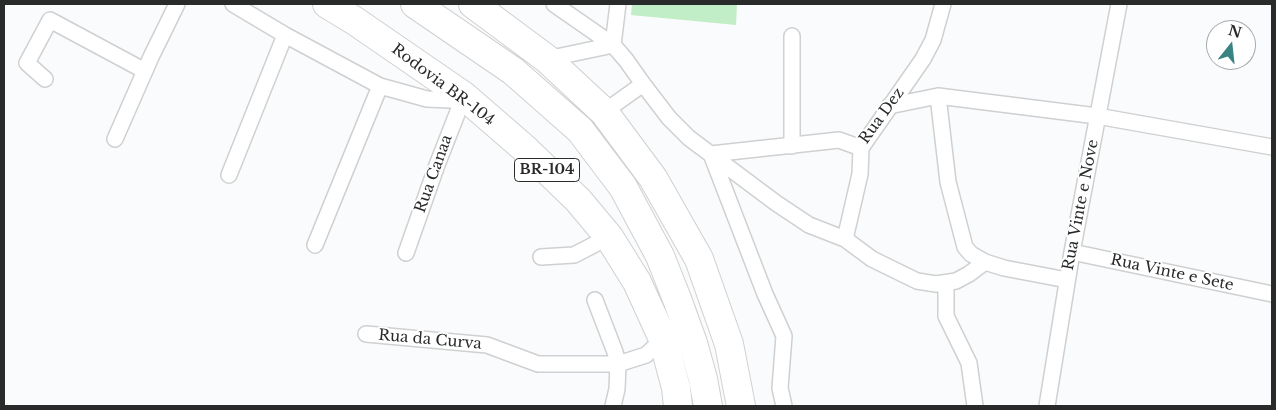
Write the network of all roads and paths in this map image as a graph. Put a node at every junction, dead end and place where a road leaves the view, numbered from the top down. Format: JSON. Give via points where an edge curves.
{"nodes":[{"id":1,"x":177,"y":4,"type":"edge"},
{"id":2,"x":233,"y":4,"type":"edge"},
{"id":3,"x":327,"y":4,"type":"edge"},
{"id":4,"x":415,"y":4,"type":"edge"},
{"id":5,"x":473,"y":4,"type":"edge"},
{"id":6,"x":554,"y":4,"type":"edge"},
{"id":7,"x":618,"y":4,"type":"edge"},
{"id":8,"x":943,"y":4,"type":"edge"},
{"id":9,"x":1119,"y":4,"type":"edge"},
{"id":10,"x":285,"y":35,"type":"junction"},
{"id":11,"x":792,"y":36,"type":"dead end"},
{"id":12,"x":613,"y":45,"type":"junction"},
{"id":13,"x":547,"y":59,"type":"junction"},
{"id":14,"x":145,"y":71,"type":"junction"},
{"id":15,"x":46,"y":79,"type":"dead end"},
{"id":16,"x":642,"y":84,"type":"junction"},
{"id":17,"x":380,"y":86,"type":"junction"},
{"id":18,"x":464,"y":96,"type":"junction"},
{"id":19,"x":938,"y":96,"type":"junction"},
{"id":20,"x":889,"y":106,"type":"junction"},
{"id":21,"x":604,"y":112,"type":"junction"},
{"id":22,"x":1097,"y":116,"type":"junction"},
{"id":23,"x":116,"y":139,"type":"dead end"},
{"id":24,"x":792,"y":146,"type":"junction"},
{"id":25,"x":1272,"y":147,"type":"edge"},
{"id":26,"x":861,"y":148,"type":"junction"},
{"id":27,"x":711,"y":154,"type":"junction"},
{"id":28,"x":229,"y":176,"type":"dead end"},
{"id":29,"x":609,"y":237,"type":"junction"},
{"id":30,"x":845,"y":239,"type":"junction"},
{"id":31,"x":314,"y":245,"type":"dead end"},
{"id":32,"x":1072,"y":252,"type":"junction"},
{"id":33,"x":406,"y":253,"type":"dead end"},
{"id":34,"x":541,"y":257,"type":"dead end"},
{"id":35,"x":985,"y":262,"type":"junction"},
{"id":36,"x":1067,"y":280,"type":"junction"},
{"id":37,"x":946,"y":283,"type":"junction"},
{"id":38,"x":1272,"y":294,"type":"edge"},
{"id":39,"x":595,"y":300,"type":"dead end"},
{"id":40,"x":366,"y":334,"type":"dead end"},
{"id":41,"x":663,"y":339,"type":"junction"},
{"id":42,"x":618,"y":364,"type":"junction"},
{"id":43,"x":613,"y":406,"type":"edge"},
{"id":44,"x":678,"y":406,"type":"edge"},
{"id":45,"x":708,"y":406,"type":"edge"},
{"id":46,"x":741,"y":406,"type":"edge"},
{"id":47,"x":784,"y":406,"type":"edge"},
{"id":48,"x":975,"y":406,"type":"edge"},
{"id":49,"x":1047,"y":406,"type":"edge"}],
"edges":[{"from":1,"to":14,"type":"street"},
{"from":2,"to":10,"type":"street"},
{"from":3,"to":18,"type":"highway","name":"Rodovia BR-104","number":"BR-104"},
{"from":4,"to":45,"type":"highway","number":"BR-104","via":[[513,71],[580,130],[623,187],[660,256],[677,299],[693,343]]},
{"from":5,"to":13,"type":"highway"},
{"from":6,"to":12,"type":"street"},
{"from":7,"to":12,"type":"street"},
{"from":8,"to":20,"type":"street","name":"Rua Dez","via":[[927,53]]},
{"from":9,"to":22,"type":"street","name":"Rua Vinte e Nove"},
{"from":10,"to":17,"type":"street"},
{"from":10,"to":28,"type":"street"},
{"from":11,"to":24,"type":"street"},
{"from":12,"to":13,"type":"street"},
{"from":12,"to":16,"type":"street"},
{"from":13,"to":21,"type":"highway"},
{"from":14,"to":15,"type":"street","via":[[50,20],[27,63]]},
{"from":14,"to":23,"type":"street"},
{"from":16,"to":21,"type":"street"},
{"from":16,"to":27,"type":"street","via":[[669,118]]},
{"from":17,"to":18,"type":"street","via":[[427,99],[450,100]]},
{"from":17,"to":31,"type":"street"},
{"from":18,"to":29,"type":"highway","name":"Rodovia BR-104","number":"BR-104","via":[[578,200]]},
{"from":18,"to":33,"type":"street","name":"Rua Canaa"},
{"from":19,"to":20,"type":"street"},
{"from":19,"to":22,"type":"street"},
{"from":19,"to":35,"type":"street","via":[[948,182],[962,240],[971,254]]},
{"from":20,"to":26,"type":"street","name":"Rua Dez"},
{"from":21,"to":46,"type":"highway","via":[[652,178],[699,260],[729,344]]},
{"from":22,"to":25,"type":"street"},
{"from":22,"to":32,"type":"street","name":"Rua Vinte e Nove"},
{"from":24,"to":26,"type":"street","name":"Rua Dez","via":[[839,140]]},
{"from":24,"to":27,"type":"street","name":"Rua Dez"},
{"from":26,"to":30,"type":"street","via":[[860,174]]},
{"from":27,"to":30,"type":"street","via":[[809,224]]},
{"from":27,"to":47,"type":"street","via":[[784,336],[780,388]]},
{"from":29,"to":34,"type":"street","via":[[574,255]]},
{"from":29,"to":41,"type":"highway","name":"Rodovia BR-104","number":"BR-104","via":[[637,282]]},
{"from":30,"to":37,"type":"street","via":[[872,260],[917,281]]},
{"from":32,"to":36,"type":"street","name":"Rua Vinte e Nove"},
{"from":32,"to":38,"type":"street","name":"Rua Vinte e Sete"},
{"from":35,"to":36,"type":"street"},
{"from":35,"to":37,"type":"street","via":[[962,278]]},
{"from":36,"to":49,"type":"street","name":"Rua Vinte e Nove"},
{"from":37,"to":48,"type":"street","via":[[946,316],[970,363]]},
{"from":39,"to":42,"type":"street"},
{"from":40,"to":42,"type":"street","name":"Rua da Curva","via":[[487,345],[538,364]]},
{"from":41,"to":42,"type":"street","name":"Rua da Curva","via":[[646,355]]},
{"from":41,"to":44,"type":"highway","name":"Rodovia BR-104","number":"BR-104"},
{"from":42,"to":43,"type":"street"}]}
